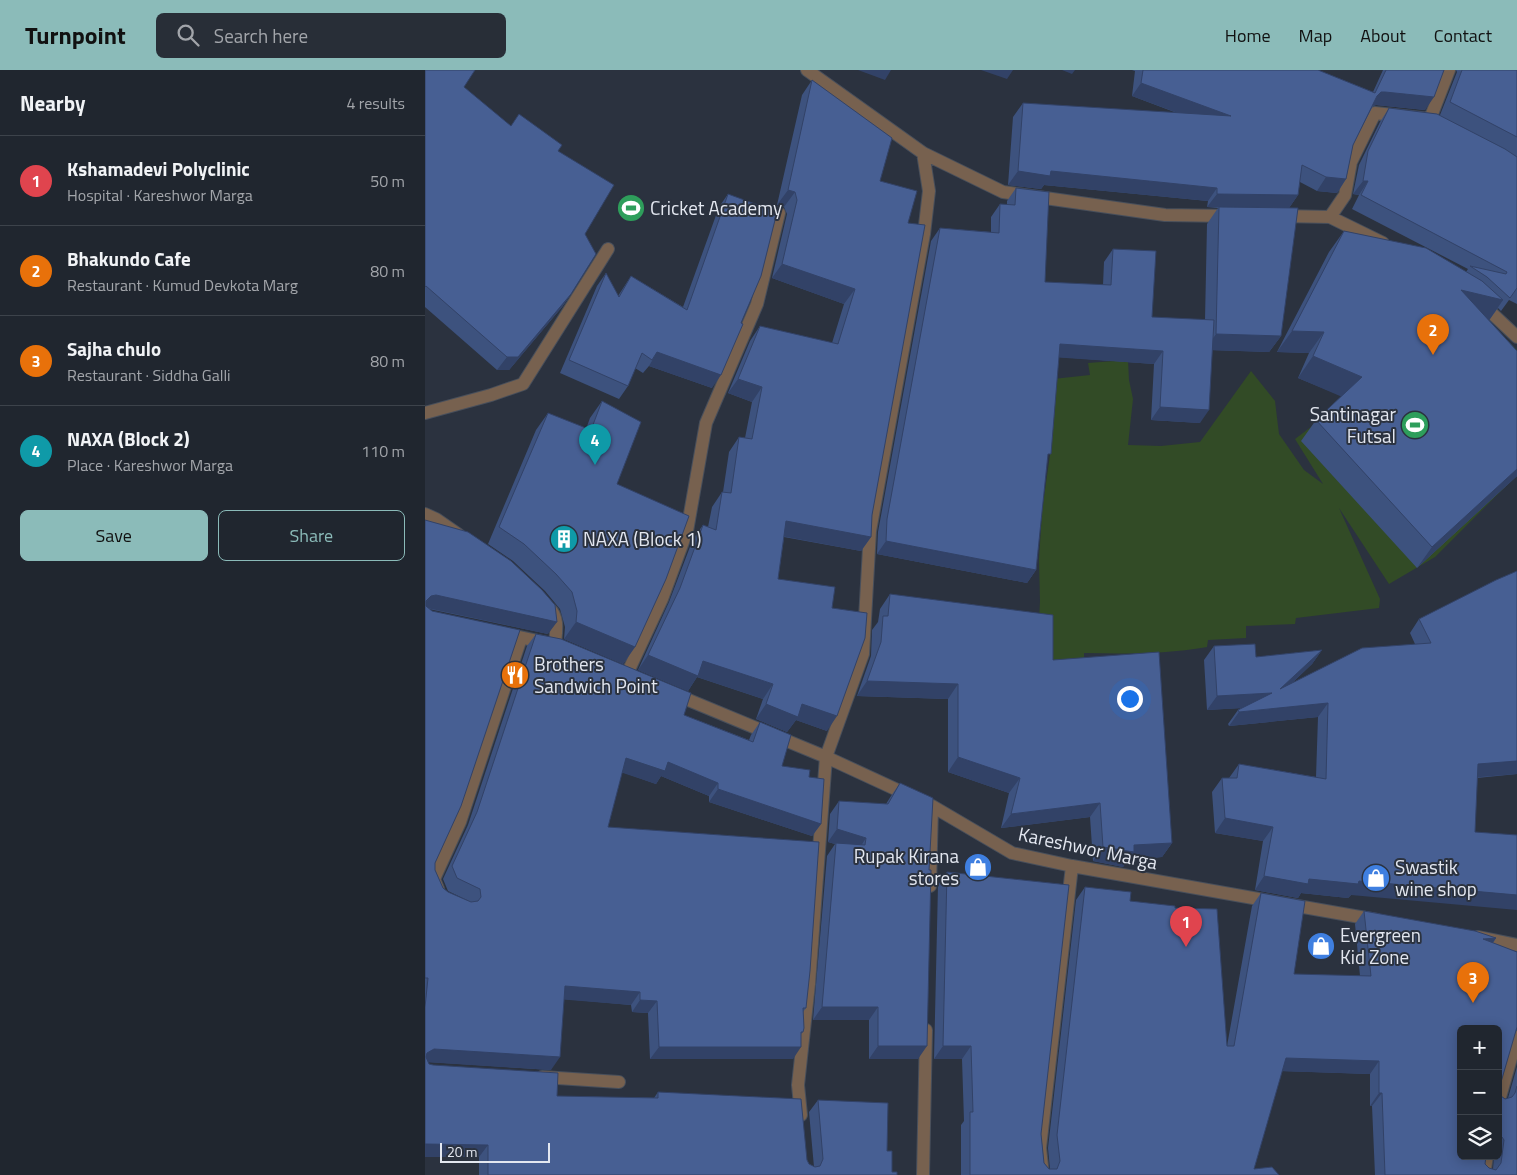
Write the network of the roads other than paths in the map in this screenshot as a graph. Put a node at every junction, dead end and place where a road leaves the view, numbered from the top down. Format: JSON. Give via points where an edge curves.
{"nodes":[{"id":1,"x":807,"y":70,"type":"edge"},
{"id":2,"x":1449,"y":70,"type":"edge"},
{"id":3,"x":923,"y":153,"type":"junction"},
{"id":4,"x":779,"y":213,"type":"edge"},
{"id":5,"x":1243,"y":216,"type":"edge"},
{"id":6,"x":1272,"y":216,"type":"edge"},
{"id":7,"x":1330,"y":217,"type":"junction"},
{"id":8,"x":1391,"y":248,"type":"edge"},
{"id":9,"x":608,"y":249,"type":"dead end"},
{"id":10,"x":1472,"y":296,"type":"edge"},
{"id":11,"x":1517,"y":337,"type":"edge"},
{"id":12,"x":425,"y":413,"type":"edge"},
{"id":13,"x":425,"y":514,"type":"edge"},
{"id":14,"x":467,"y":540,"type":"edge"},
{"id":15,"x":544,"y":602,"type":"edge"},
{"id":16,"x":492,"y":631,"type":"edge"},
{"id":17,"x":521,"y":638,"type":"junction"},
{"id":18,"x":626,"y":674,"type":"edge"},
{"id":19,"x":661,"y":689,"type":"edge"},
{"id":20,"x":826,"y":757,"type":"junction"},
{"id":21,"x":932,"y":806,"type":"junction"},
{"id":22,"x":1072,"y":866,"type":"junction"},
{"id":23,"x":930,"y":895,"type":"edge"},
{"id":24,"x":449,"y":900,"type":"edge"},
{"id":25,"x":1393,"y":922,"type":"edge"},
{"id":26,"x":1461,"y":934,"type":"edge"},
{"id":27,"x":1517,"y":945,"type":"edge"},
{"id":28,"x":927,"y":1015,"type":"edge"},
{"id":29,"x":1517,"y":1037,"type":"edge"},
{"id":30,"x":533,"y":1077,"type":"edge"},
{"id":31,"x":619,"y":1082,"type":"dead end"},
{"id":32,"x":1502,"y":1090,"type":"edge"},
{"id":33,"x":801,"y":1124,"type":"edge"},
{"id":34,"x":1486,"y":1160,"type":"edge"},
{"id":35,"x":923,"y":1175,"type":"edge"},
{"id":36,"x":1043,"y":1175,"type":"edge"},
{"id":37,"x":1484,"y":1175,"type":"edge"}],
"edges":[{"from":1,"to":3,"type":"street"},
{"from":2,"to":7,"type":"street","via":[[1434,121],[1375,113],[1351,162],[1345,194]]},
{"from":3,"to":5,"type":"street","via":[[1003,192],[1165,215]]},
{"from":3,"to":20,"type":"street","via":[[929,192],[925,234],[871,531],[863,654]]},
{"from":4,"to":18,"type":"street","via":[[757,304],[706,423],[687,531],[662,599]]},
{"from":6,"to":7,"type":"street"},
{"from":7,"to":8,"type":"street"},
{"from":9,"to":12,"type":"street","via":[[523,384]]},
{"from":10,"to":11,"type":"street"},
{"from":13,"to":14,"type":"street"},
{"from":15,"to":17,"type":"street","via":[[554,614],[559,646]]},
{"from":16,"to":17,"type":"street"},
{"from":17,"to":24,"type":"street","via":[[461,822],[434,879],[442,897]]},
{"from":19,"to":20,"type":"street","name":"Kareshwor Marga"},
{"from":20,"to":21,"type":"street","name":"Kareshwor Marga"},
{"from":20,"to":33,"type":"street","via":[[798,1085]]},
{"from":21,"to":22,"type":"street","name":"Kareshwor Marga","via":[[1012,853]]},
{"from":21,"to":23,"type":"street"},
{"from":22,"to":25,"type":"street","name":"Kareshwor Marga"},
{"from":22,"to":36,"type":"street","via":[[1039,1148]]},
{"from":26,"to":27,"type":"street"},
{"from":28,"to":35,"type":"street"},
{"from":29,"to":32,"type":"street"},
{"from":30,"to":31,"type":"street"},
{"from":34,"to":37,"type":"street"}]}
